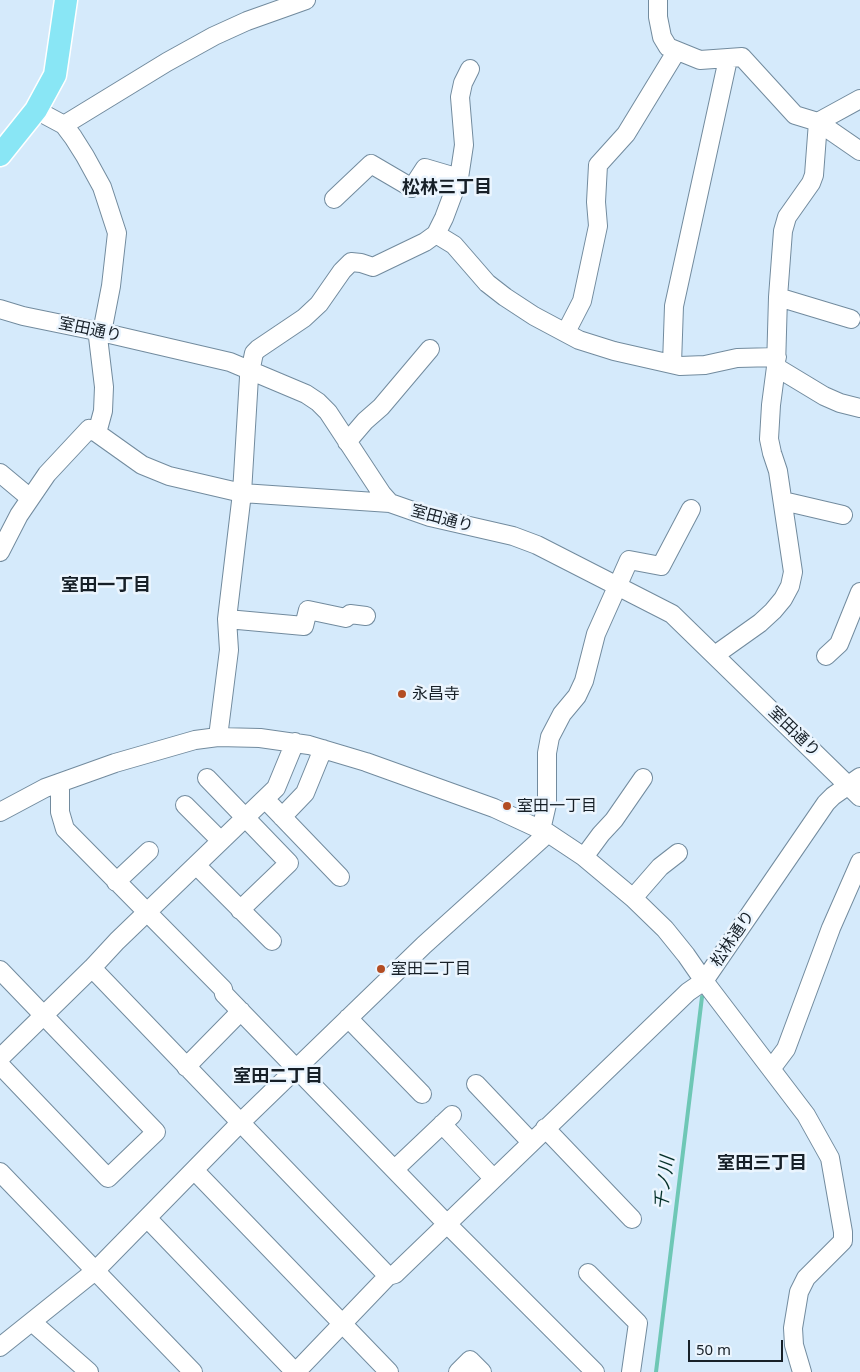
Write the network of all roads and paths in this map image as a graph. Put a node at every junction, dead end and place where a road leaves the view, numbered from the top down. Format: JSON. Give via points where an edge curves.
{"nodes":[{"id":1,"x":66,"y":0,"type":"edge"},
{"id":2,"x":306,"y":0,"type":"edge"},
{"id":3,"x":658,"y":0,"type":"edge"},
{"id":4,"x":676,"y":52,"type":"junction"},
{"id":5,"x":728,"y":58,"type":"junction"},
{"id":6,"x":470,"y":69,"type":"dead end"},
{"id":7,"x":857,"y":104,"type":"edge"},
{"id":8,"x":36,"y":110,"type":"junction"},
{"id":9,"x":818,"y":122,"type":"junction"},
{"id":10,"x":64,"y":125,"type":"junction"},
{"id":11,"x":860,"y":151,"type":"edge"},
{"id":12,"x":0,"y":156,"type":"edge"},
{"id":13,"x":460,"y":178,"type":"junction"},
{"id":14,"x":334,"y":198,"type":"dead end"},
{"id":15,"x":436,"y":234,"type":"junction"},
{"id":16,"x":778,"y":297,"type":"junction"},
{"id":17,"x":0,"y":309,"type":"edge"},
{"id":18,"x":851,"y":319,"type":"dead end"},
{"id":19,"x":101,"y":332,"type":"junction"},
{"id":20,"x":566,"y":332,"type":"junction"},
{"id":21,"x":430,"y":349,"type":"dead end"},
{"id":22,"x":776,"y":362,"type":"junction"},
{"id":23,"x":672,"y":364,"type":"junction"},
{"id":24,"x":251,"y":369,"type":"junction"},
{"id":25,"x":860,"y":408,"type":"edge"},
{"id":26,"x":97,"y":433,"type":"junction"},
{"id":27,"x":347,"y":442,"type":"junction"},
{"id":28,"x":0,"y":474,"type":"edge"},
{"id":29,"x":242,"y":494,"type":"junction"},
{"id":30,"x":30,"y":498,"type":"junction"},
{"id":31,"x":783,"y":500,"type":"junction"},
{"id":32,"x":390,"y":503,"type":"junction"},
{"id":33,"x":691,"y":509,"type":"dead end"},
{"id":34,"x":843,"y":515,"type":"dead end"},
{"id":35,"x":0,"y":552,"type":"edge"},
{"id":36,"x":617,"y":585,"type":"junction"},
{"id":37,"x":860,"y":595,"type":"edge"},
{"id":38,"x":366,"y":616,"type":"dead end"},
{"id":39,"x":227,"y":619,"type":"junction"},
{"id":40,"x":715,"y":655,"type":"junction"},
{"id":41,"x":826,"y":656,"type":"dead end"},
{"id":42,"x":218,"y":738,"type":"junction"},
{"id":43,"x":295,"y":742,"type":"junction"},
{"id":44,"x":323,"y":749,"type":"junction"},
{"id":45,"x":207,"y":778,"type":"dead end"},
{"id":46,"x":643,"y":778,"type":"dead end"},
{"id":47,"x":60,"y":783,"type":"junction"},
{"id":48,"x":856,"y":787,"type":"edge"},
{"id":49,"x":264,"y":799,"type":"junction"},
{"id":50,"x":185,"y":805,"type":"dead end"},
{"id":51,"x":0,"y":812,"type":"edge"},
{"id":52,"x":244,"y":818,"type":"junction"},
{"id":53,"x":282,"y":818,"type":"junction"},
{"id":54,"x":545,"y":831,"type":"junction"},
{"id":55,"x":221,"y":841,"type":"junction"},
{"id":56,"x":149,"y":851,"type":"dead end"},
{"id":57,"x":678,"y":853,"type":"dead end"},
{"id":58,"x":584,"y":857,"type":"junction"},
{"id":59,"x":860,"y":862,"type":"edge"},
{"id":60,"x":196,"y":865,"type":"junction"},
{"id":61,"x":340,"y":877,"type":"dead end"},
{"id":62,"x":116,"y":882,"type":"junction"},
{"id":63,"x":633,"y":898,"type":"junction"},
{"id":64,"x":240,"y":910,"type":"junction"},
{"id":65,"x":147,"y":912,"type":"junction"},
{"id":66,"x":272,"y":941,"type":"dead end"},
{"id":67,"x":92,"y":968,"type":"junction"},
{"id":68,"x":0,"y":970,"type":"edge"},
{"id":69,"x":704,"y":981,"type":"junction"},
{"id":70,"x":241,"y":1011,"type":"junction"},
{"id":71,"x":44,"y":1015,"type":"junction"},
{"id":72,"x":348,"y":1018,"type":"junction"},
{"id":73,"x":0,"y":1058,"type":"edge"},
{"id":74,"x":0,"y":1065,"type":"edge"},
{"id":75,"x":186,"y":1066,"type":"junction"},
{"id":76,"x":297,"y":1068,"type":"junction"},
{"id":77,"x":771,"y":1069,"type":"junction"},
{"id":78,"x":476,"y":1084,"type":"dead end"},
{"id":79,"x":422,"y":1094,"type":"dead end"},
{"id":80,"x":240,"y":1123,"type":"junction"},
{"id":81,"x":546,"y":1128,"type":"junction"},
{"id":82,"x":531,"y":1142,"type":"junction"},
{"id":83,"x":394,"y":1169,"type":"junction"},
{"id":84,"x":194,"y":1170,"type":"junction"},
{"id":85,"x":0,"y":1172,"type":"edge"},
{"id":86,"x":494,"y":1178,"type":"junction"},
{"id":87,"x":146,"y":1218,"type":"junction"},
{"id":88,"x":632,"y":1220,"type":"dead end"},
{"id":89,"x":446,"y":1223,"type":"junction"},
{"id":90,"x":94,"y":1271,"type":"junction"},
{"id":91,"x":589,"y":1273,"type":"dead end"},
{"id":92,"x":388,"y":1276,"type":"junction"},
{"id":93,"x":32,"y":1322,"type":"junction"},
{"id":94,"x":342,"y":1324,"type":"junction"},
{"id":95,"x":0,"y":1347,"type":"edge"},
{"id":96,"x":89,"y":1372,"type":"edge"},
{"id":97,"x":193,"y":1372,"type":"edge"},
{"id":98,"x":296,"y":1372,"type":"edge"},
{"id":99,"x":389,"y":1372,"type":"edge"},
{"id":100,"x":458,"y":1372,"type":"edge"},
{"id":101,"x":482,"y":1372,"type":"edge"},
{"id":102,"x":595,"y":1372,"type":"edge"},
{"id":103,"x":631,"y":1372,"type":"edge"},
{"id":104,"x":802,"y":1372,"type":"edge"}],
"edges":[{"from":1,"to":8,"type":"main road","via":[[55,75]]},
{"from":2,"to":10,"type":"street","via":[[214,36]]},
{"from":3,"to":4,"type":"street","via":[[662,37]]},
{"from":4,"to":5,"type":"street","via":[[700,60]]},
{"from":4,"to":20,"type":"street","via":[[626,134],[598,165],[598,226],[582,301]]},
{"from":5,"to":9,"type":"street","via":[[742,57],[795,115]]},
{"from":5,"to":23,"type":"street","via":[[674,306]]},
{"from":6,"to":13,"type":"street","via":[[460,97],[464,145]]},
{"from":7,"to":9,"type":"street"},
{"from":8,"to":10,"type":"street"},
{"from":8,"to":12,"type":"main road"},
{"from":9,"to":11,"type":"street"},
{"from":9,"to":16,"type":"street","via":[[814,175],[787,216],[782,231]]},
{"from":10,"to":19,"type":"street","via":[[102,187],[117,233],[111,286]]},
{"from":13,"to":14,"type":"street","via":[[425,168],[412,188],[371,164]]},
{"from":13,"to":15,"type":"street"},
{"from":15,"to":20,"type":"street","via":[[454,245],[486,283],[534,316]]},
{"from":15,"to":24,"type":"street","via":[[373,267],[351,262],[319,304],[258,349]]},
{"from":16,"to":18,"type":"street"},
{"from":16,"to":22,"type":"street"},
{"from":17,"to":19,"type":"street","name":"室田通り"},
{"from":19,"to":24,"type":"street","name":"室田通り"},
{"from":19,"to":26,"type":"street","via":[[98,337],[104,387],[103,411]]},
{"from":20,"to":23,"type":"street","via":[[614,352]]},
{"from":21,"to":27,"type":"street","via":[[385,392],[380,407]]},
{"from":22,"to":23,"type":"street","via":[[737,358],[705,365]]},
{"from":22,"to":25,"type":"street","via":[[824,396]]},
{"from":22,"to":31,"type":"street","via":[[769,439]]},
{"from":24,"to":27,"type":"street","name":"室田通り","via":[[318,402]]},
{"from":24,"to":29,"type":"street"},
{"from":26,"to":29,"type":"street","via":[[142,465],[169,476]]},
{"from":26,"to":30,"type":"street","via":[[90,429],[84,434]]},
{"from":27,"to":32,"type":"street","name":"室田通り"},
{"from":28,"to":30,"type":"street"},
{"from":29,"to":32,"type":"street"},
{"from":29,"to":39,"type":"street"},
{"from":30,"to":35,"type":"street"},
{"from":31,"to":34,"type":"street"},
{"from":31,"to":40,"type":"street","via":[[793,572],[790,586],[760,624]]},
{"from":32,"to":36,"type":"street","name":"室田通り","via":[[430,517],[521,539]]},
{"from":33,"to":36,"type":"street","via":[[661,566],[628,560]]},
{"from":36,"to":40,"type":"street","name":"室田通り","via":[[672,614]]},
{"from":36,"to":54,"type":"street","via":[[596,634],[577,696],[562,714],[550,737]]},
{"from":37,"to":41,"type":"street","via":[[839,644]]},
{"from":38,"to":39,"type":"street","via":[[350,614],[346,618],[308,610],[304,626]]},
{"from":39,"to":42,"type":"street","via":[[229,650]]},
{"from":40,"to":48,"type":"street","name":"室田通り"},
{"from":42,"to":43,"type":"street","name":"松林通り"},
{"from":42,"to":47,"type":"street","name":"松林通り","via":[[169,746]]},
{"from":43,"to":44,"type":"street","name":"松林通り"},
{"from":43,"to":49,"type":"street","via":[[276,788]]},
{"from":44,"to":53,"type":"street","via":[[305,794]]},
{"from":44,"to":54,"type":"street","name":"松林通り","via":[[494,808]]},
{"from":45,"to":52,"type":"street"},
{"from":46,"to":58,"type":"street"},
{"from":47,"to":51,"type":"street","name":"松林通り"},
{"from":47,"to":62,"type":"street","via":[[60,812],[64,829]]},
{"from":48,"to":69,"type":"street","name":"松林通り","via":[[833,796],[826,803]]},
{"from":49,"to":52,"type":"street"},
{"from":49,"to":53,"type":"street"},
{"from":50,"to":55,"type":"street"},
{"from":52,"to":55,"type":"street"},
{"from":52,"to":64,"type":"street","via":[[289,864]]},
{"from":53,"to":61,"type":"street"},
{"from":54,"to":58,"type":"street","name":"松林通り"},
{"from":54,"to":72,"type":"street"},
{"from":55,"to":60,"type":"street"},
{"from":56,"to":62,"type":"street"},
{"from":57,"to":63,"type":"street","via":[[660,867]]},
{"from":58,"to":63,"type":"street","name":"松林通り"},
{"from":59,"to":77,"type":"street","via":[[831,928],[786,1049]]},
{"from":60,"to":64,"type":"street"},
{"from":60,"to":65,"type":"street"},
{"from":62,"to":65,"type":"street"},
{"from":63,"to":69,"type":"street","name":"松林通り","via":[[665,929]]},
{"from":64,"to":66,"type":"street"},
{"from":65,"to":67,"type":"street"},
{"from":65,"to":70,"type":"street"},
{"from":67,"to":71,"type":"street"},
{"from":67,"to":75,"type":"street"},
{"from":68,"to":71,"type":"street"},
{"from":69,"to":77,"type":"street"},
{"from":69,"to":81,"type":"street","via":[[688,992]]},
{"from":70,"to":75,"type":"street"},
{"from":70,"to":76,"type":"street"},
{"from":71,"to":73,"type":"street"},
{"from":71,"to":74,"type":"street","via":[[156,1132],[108,1178]]},
{"from":72,"to":76,"type":"street"},
{"from":72,"to":79,"type":"street"},
{"from":75,"to":80,"type":"street"},
{"from":76,"to":80,"type":"street"},
{"from":76,"to":83,"type":"street"},
{"from":77,"to":104,"type":"street","via":[[806,1115],[830,1158],[844,1232],[843,1241],[806,1278],[799,1292],[793,1328]]},
{"from":78,"to":82,"type":"street"},
{"from":80,"to":84,"type":"street"},
{"from":80,"to":92,"type":"street"},
{"from":81,"to":82,"type":"street"},
{"from":81,"to":88,"type":"street"},
{"from":82,"to":86,"type":"street"},
{"from":83,"to":86,"type":"street","via":[[447,1120]]},
{"from":83,"to":89,"type":"street"},
{"from":84,"to":87,"type":"street"},
{"from":84,"to":94,"type":"street"},
{"from":85,"to":90,"type":"street"},
{"from":86,"to":89,"type":"street"},
{"from":87,"to":90,"type":"street"},
{"from":87,"to":98,"type":"street"},
{"from":89,"to":92,"type":"street","via":[[395,1274]]},
{"from":89,"to":102,"type":"street"},
{"from":90,"to":93,"type":"street"},
{"from":90,"to":97,"type":"street"},
{"from":91,"to":103,"type":"street","via":[[638,1323]]},
{"from":92,"to":94,"type":"street"},
{"from":93,"to":95,"type":"street"},
{"from":93,"to":96,"type":"street"},
{"from":94,"to":98,"type":"street"},
{"from":94,"to":99,"type":"street"},
{"from":100,"to":101,"type":"street","via":[[470,1360]]}]}
